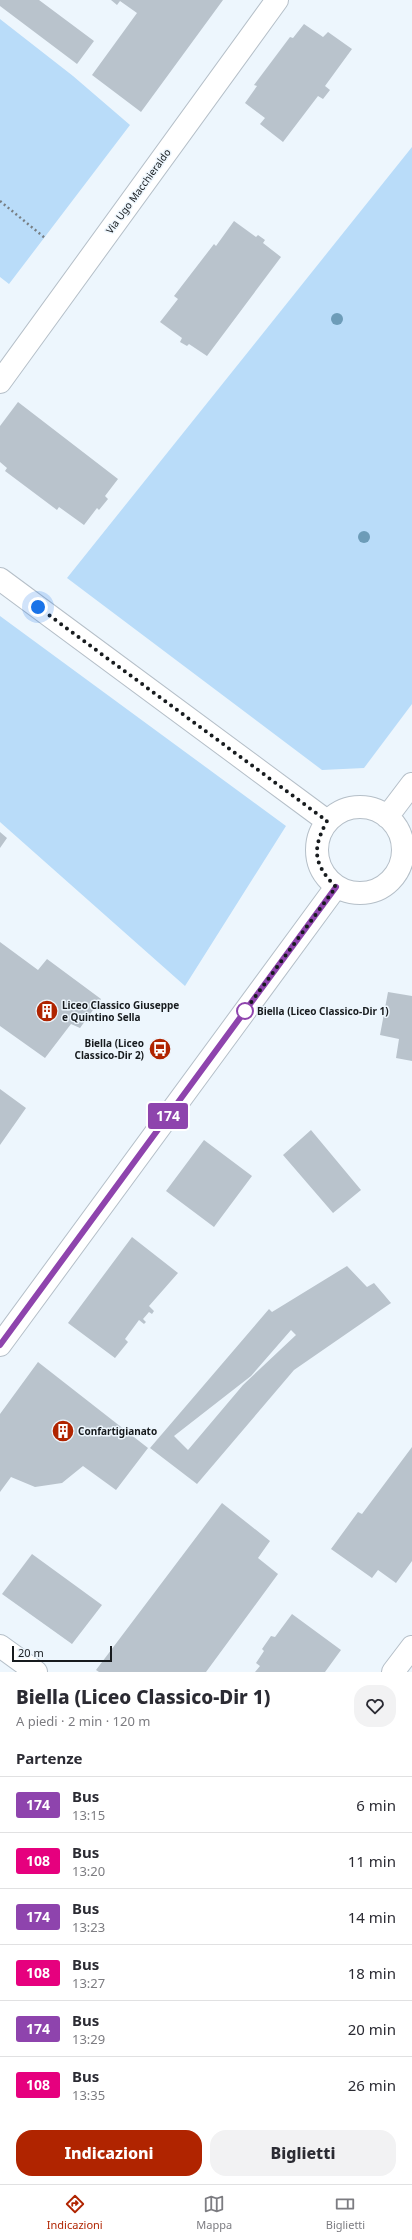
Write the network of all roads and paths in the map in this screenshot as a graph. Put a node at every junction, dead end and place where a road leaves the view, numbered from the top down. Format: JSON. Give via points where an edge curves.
{"nodes":[{"id":1,"x":277,"y":0,"type":"edge"},
{"id":2,"x":0,"y":201,"type":"edge"},
{"id":3,"x":45,"y":238,"type":"dead end"},
{"id":4,"x":0,"y":382,"type":"edge"},
{"id":5,"x":0,"y":578,"type":"edge"},
{"id":6,"x":412,"y":784,"type":"edge"},
{"id":7,"x":387,"y":817,"type":"junction"},
{"id":8,"x":327,"y":821,"type":"junction"},
{"id":9,"x":404,"y":879,"type":"edge"},
{"id":10,"x":336,"y":887,"type":"junction"},
{"id":11,"x":0,"y":1345,"type":"edge"},
{"id":12,"x":0,"y":1646,"type":"edge"},
{"id":13,"x":412,"y":1647,"type":"edge"},
{"id":14,"x":36,"y":1672,"type":"edge"},
{"id":15,"x":393,"y":1672,"type":"edge"}],
"edges":[{"from":1,"to":4,"type":"street","name":"Via Ugo Macchieraldo"},
{"from":2,"to":3,"type":"path"},
{"from":5,"to":8,"type":"street"},
{"from":6,"to":7,"type":"street"},
{"from":7,"to":8,"type":"street","via":[[373,809],[356,807],[340,811]]},
{"from":7,"to":9,"type":"street","via":[[398,829],[402,843]]},
{"from":8,"to":10,"type":"street","via":[[318,838],[316,856],[322,873]]},
{"from":9,"to":10,"type":"street","via":[[369,893],[352,893]]},
{"from":10,"to":11,"type":"street"},
{"from":12,"to":14,"type":"street"},
{"from":13,"to":15,"type":"street"}]}
